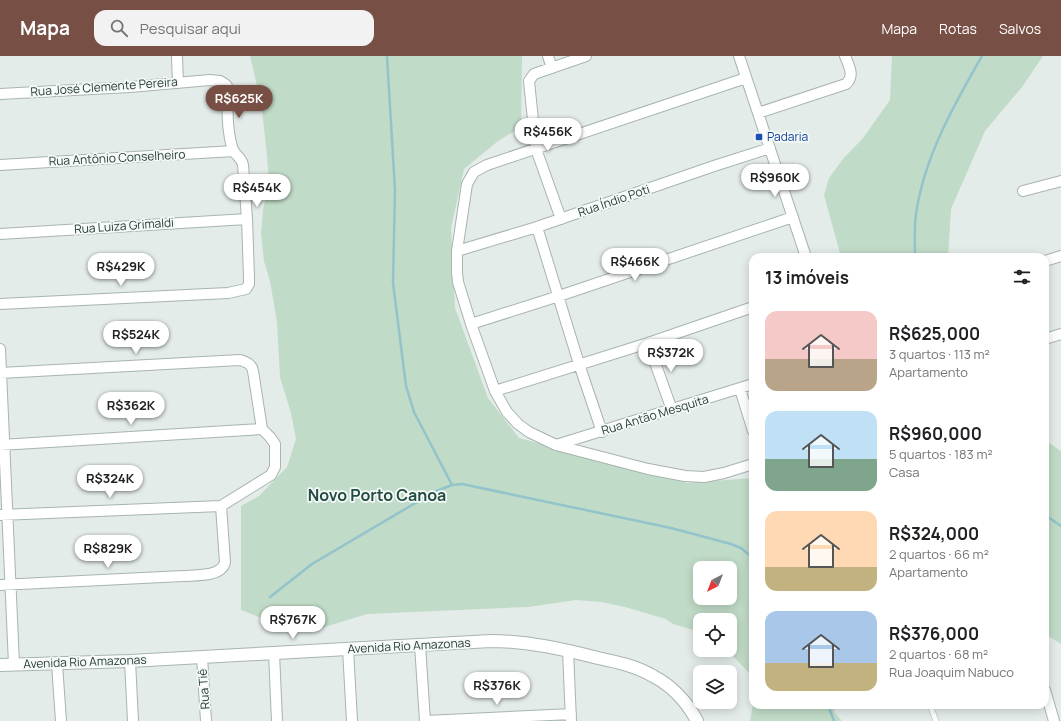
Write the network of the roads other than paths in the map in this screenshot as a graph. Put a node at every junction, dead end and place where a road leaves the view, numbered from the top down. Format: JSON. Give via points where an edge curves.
{"nodes":[{"id":1,"x":177,"y":56,"type":"edge"},
{"id":2,"x":548,"y":56,"type":"edge"},
{"id":3,"x":586,"y":56,"type":"edge"},
{"id":4,"x":739,"y":56,"type":"edge"},
{"id":5,"x":845,"y":56,"type":"edge"},
{"id":6,"x":552,"y":68,"type":"junction"},
{"id":7,"x":746,"y":78,"type":"junction"},
{"id":8,"x":178,"y":83,"type":"junction"},
{"id":9,"x":0,"y":94,"type":"edge"},
{"id":10,"x":758,"y":113,"type":"junction"},
{"id":11,"x":770,"y":148,"type":"junction"},
{"id":12,"x":536,"y":149,"type":"junction"},
{"id":13,"x":234,"y":151,"type":"junction"},
{"id":14,"x":0,"y":165,"type":"edge"},
{"id":15,"x":1061,"y":181,"type":"edge"},
{"id":16,"x":1023,"y":191,"type":"dead end"},
{"id":17,"x":792,"y":217,"type":"junction"},
{"id":18,"x":247,"y":219,"type":"junction"},
{"id":19,"x":561,"y":219,"type":"junction"},
{"id":20,"x":537,"y":228,"type":"junction"},
{"id":21,"x":0,"y":234,"type":"edge"},
{"id":22,"x":457,"y":251,"type":"junction"},
{"id":23,"x":805,"y":253,"type":"edge"},
{"id":24,"x":1061,"y":256,"type":"edge"},
{"id":25,"x":1049,"y":260,"type":"edge"},
{"id":26,"x":559,"y":296,"type":"junction"},
{"id":27,"x":0,"y":304,"type":"edge"},
{"id":28,"x":749,"y":308,"type":"edge"},
{"id":29,"x":470,"y":324,"type":"junction"},
{"id":30,"x":1061,"y":334,"type":"edge"},
{"id":31,"x":1049,"y":338,"type":"edge"},
{"id":32,"x":648,"y":343,"type":"junction"},
{"id":33,"x":0,"y":349,"type":"edge"},
{"id":34,"x":579,"y":364,"type":"junction"},
{"id":35,"x":1,"y":373,"type":"edge"},
{"id":36,"x":749,"y":386,"type":"edge"},
{"id":37,"x":740,"y":389,"type":"junction"},
{"id":38,"x":495,"y":391,"type":"junction"},
{"id":39,"x":672,"y":410,"type":"junction"},
{"id":40,"x":749,"y":418,"type":"edge"},
{"id":41,"x":262,"y":429,"type":"junction"},
{"id":42,"x":602,"y":432,"type":"junction"},
{"id":43,"x":2,"y":445,"type":"edge"},
{"id":44,"x":556,"y":445,"type":"junction"},
{"id":45,"x":749,"y":465,"type":"edge"},
{"id":46,"x":221,"y":506,"type":"junction"},
{"id":47,"x":4,"y":514,"type":"edge"},
{"id":48,"x":11,"y":584,"type":"junction"},
{"id":49,"x":0,"y":585,"type":"edge"},
{"id":50,"x":420,"y":646,"type":"junction"},
{"id":51,"x":348,"y":649,"type":"junction"},
{"id":52,"x":568,"y":650,"type":"junction"},
{"id":53,"x":274,"y":653,"type":"junction"},
{"id":54,"x":202,"y":657,"type":"junction"},
{"id":55,"x":130,"y":661,"type":"junction"},
{"id":56,"x":14,"y":664,"type":"junction"},
{"id":57,"x":57,"y":664,"type":"junction"},
{"id":58,"x":0,"y":665,"type":"edge"},
{"id":59,"x":1049,"y":697,"type":"edge"},
{"id":60,"x":1056,"y":708,"type":"edge"},
{"id":61,"x":932,"y":709,"type":"edge"},
{"id":62,"x":571,"y":718,"type":"edge"},
{"id":63,"x":496,"y":719,"type":"edge"},
{"id":64,"x":61,"y":721,"type":"edge"},
{"id":65,"x":133,"y":721,"type":"edge"},
{"id":66,"x":206,"y":721,"type":"edge"},
{"id":67,"x":277,"y":721,"type":"edge"},
{"id":68,"x":352,"y":721,"type":"edge"},
{"id":69,"x":425,"y":721,"type":"edge"},
{"id":70,"x":697,"y":721,"type":"edge"},
{"id":71,"x":936,"y":721,"type":"edge"},
{"id":72,"x":1054,"y":721,"type":"edge"}],
"edges":[{"from":1,"to":8,"type":"street"},
{"from":2,"to":6,"type":"street"},
{"from":3,"to":6,"type":"street"},
{"from":4,"to":7,"type":"street"},
{"from":5,"to":10,"type":"street","via":[[852,73],[850,81],[842,86]]},
{"from":6,"to":12,"type":"street","via":[[534,74],[529,86]]},
{"from":7,"to":10,"type":"street"},
{"from":7,"to":12,"type":"street"},
{"from":8,"to":9,"type":"street","name":"Rua José Clemente Pereira"},
{"from":8,"to":13,"type":"street","name":"Rua José Clemente Pereira","via":[[220,80],[225,84]]},
{"from":10,"to":11,"type":"street"},
{"from":11,"to":17,"type":"street"},
{"from":11,"to":19,"type":"street","name":"Rua Índio Poti"},
{"from":12,"to":19,"type":"street"},
{"from":12,"to":22,"type":"street","via":[[487,165],[474,172],[467,184]]},
{"from":13,"to":14,"type":"street","name":"Rua Antônio Conselheiro"},
{"from":13,"to":18,"type":"street","via":[[242,161]]},
{"from":15,"to":16,"type":"street"},
{"from":17,"to":23,"type":"street"},
{"from":17,"to":26,"type":"street"},
{"from":18,"to":21,"type":"street","name":"Rua Luiza Grimaldi"},
{"from":18,"to":27,"type":"street","via":[[250,277],[246,289],[228,293]]},
{"from":19,"to":20,"type":"street","name":"Rua Índio Poti"},
{"from":20,"to":22,"type":"street","name":"Rua Índio Poti"},
{"from":20,"to":26,"type":"street"},
{"from":22,"to":29,"type":"street","via":[[458,282]]},
{"from":24,"to":25,"type":"street"},
{"from":26,"to":29,"type":"street"},
{"from":26,"to":34,"type":"street"},
{"from":28,"to":32,"type":"street"},
{"from":29,"to":38,"type":"street"},
{"from":30,"to":31,"type":"street"},
{"from":32,"to":34,"type":"street"},
{"from":32,"to":39,"type":"street"},
{"from":33,"to":35,"type":"street"},
{"from":34,"to":38,"type":"street"},
{"from":34,"to":42,"type":"street"},
{"from":35,"to":41,"type":"street","via":[[240,360],[248,363],[254,371]]},
{"from":35,"to":43,"type":"street"},
{"from":36,"to":37,"type":"street","name":"Rua Antão Mesquita"},
{"from":37,"to":39,"type":"street","name":"Rua Antão Mesquita"},
{"from":37,"to":40,"type":"street"},
{"from":38,"to":44,"type":"street","via":[[507,412],[518,424]]},
{"from":39,"to":42,"type":"street","name":"Rua Antão Mesquita"},
{"from":41,"to":43,"type":"street"},
{"from":41,"to":46,"type":"street","via":[[274,444],[274,471]]},
{"from":42,"to":44,"type":"street","name":"Rua Antão Mesquita"},
{"from":43,"to":47,"type":"street"},
{"from":44,"to":45,"type":"street","via":[[648,469],[704,478]]},
{"from":46,"to":47,"type":"street"},
{"from":46,"to":48,"type":"street","via":[[225,565],[208,574]]},
{"from":47,"to":48,"type":"street"},
{"from":48,"to":49,"type":"street"},
{"from":48,"to":56,"type":"street"},
{"from":50,"to":51,"type":"street","name":"Avenida Rio Amazonas"},
{"from":50,"to":52,"type":"street","name":"Avenida Rio Amazonas","via":[[509,641]]},
{"from":50,"to":69,"type":"street"},
{"from":51,"to":53,"type":"street","name":"Avenida Rio Amazonas"},
{"from":51,"to":68,"type":"street"},
{"from":52,"to":62,"type":"street"},
{"from":52,"to":70,"type":"street","name":"Avenida Rio Amazonas","via":[[620,663],[654,676],[678,695]]},
{"from":53,"to":54,"type":"street","name":"Avenida Rio Amazonas"},
{"from":53,"to":67,"type":"street"},
{"from":54,"to":55,"type":"street","name":"Avenida Rio Amazonas"},
{"from":54,"to":66,"type":"street","name":"Rua Tiê"},
{"from":55,"to":57,"type":"street","name":"Avenida Rio Amazonas"},
{"from":55,"to":65,"type":"street"},
{"from":56,"to":57,"type":"street","name":"Avenida Rio Amazonas"},
{"from":56,"to":58,"type":"street","name":"Avenida Rio Amazonas"},
{"from":57,"to":64,"type":"street"},
{"from":59,"to":60,"type":"street"},
{"from":60,"to":72,"type":"street"},
{"from":61,"to":71,"type":"lane"},
{"from":62,"to":63,"type":"street"},
{"from":63,"to":69,"type":"street"}]}
